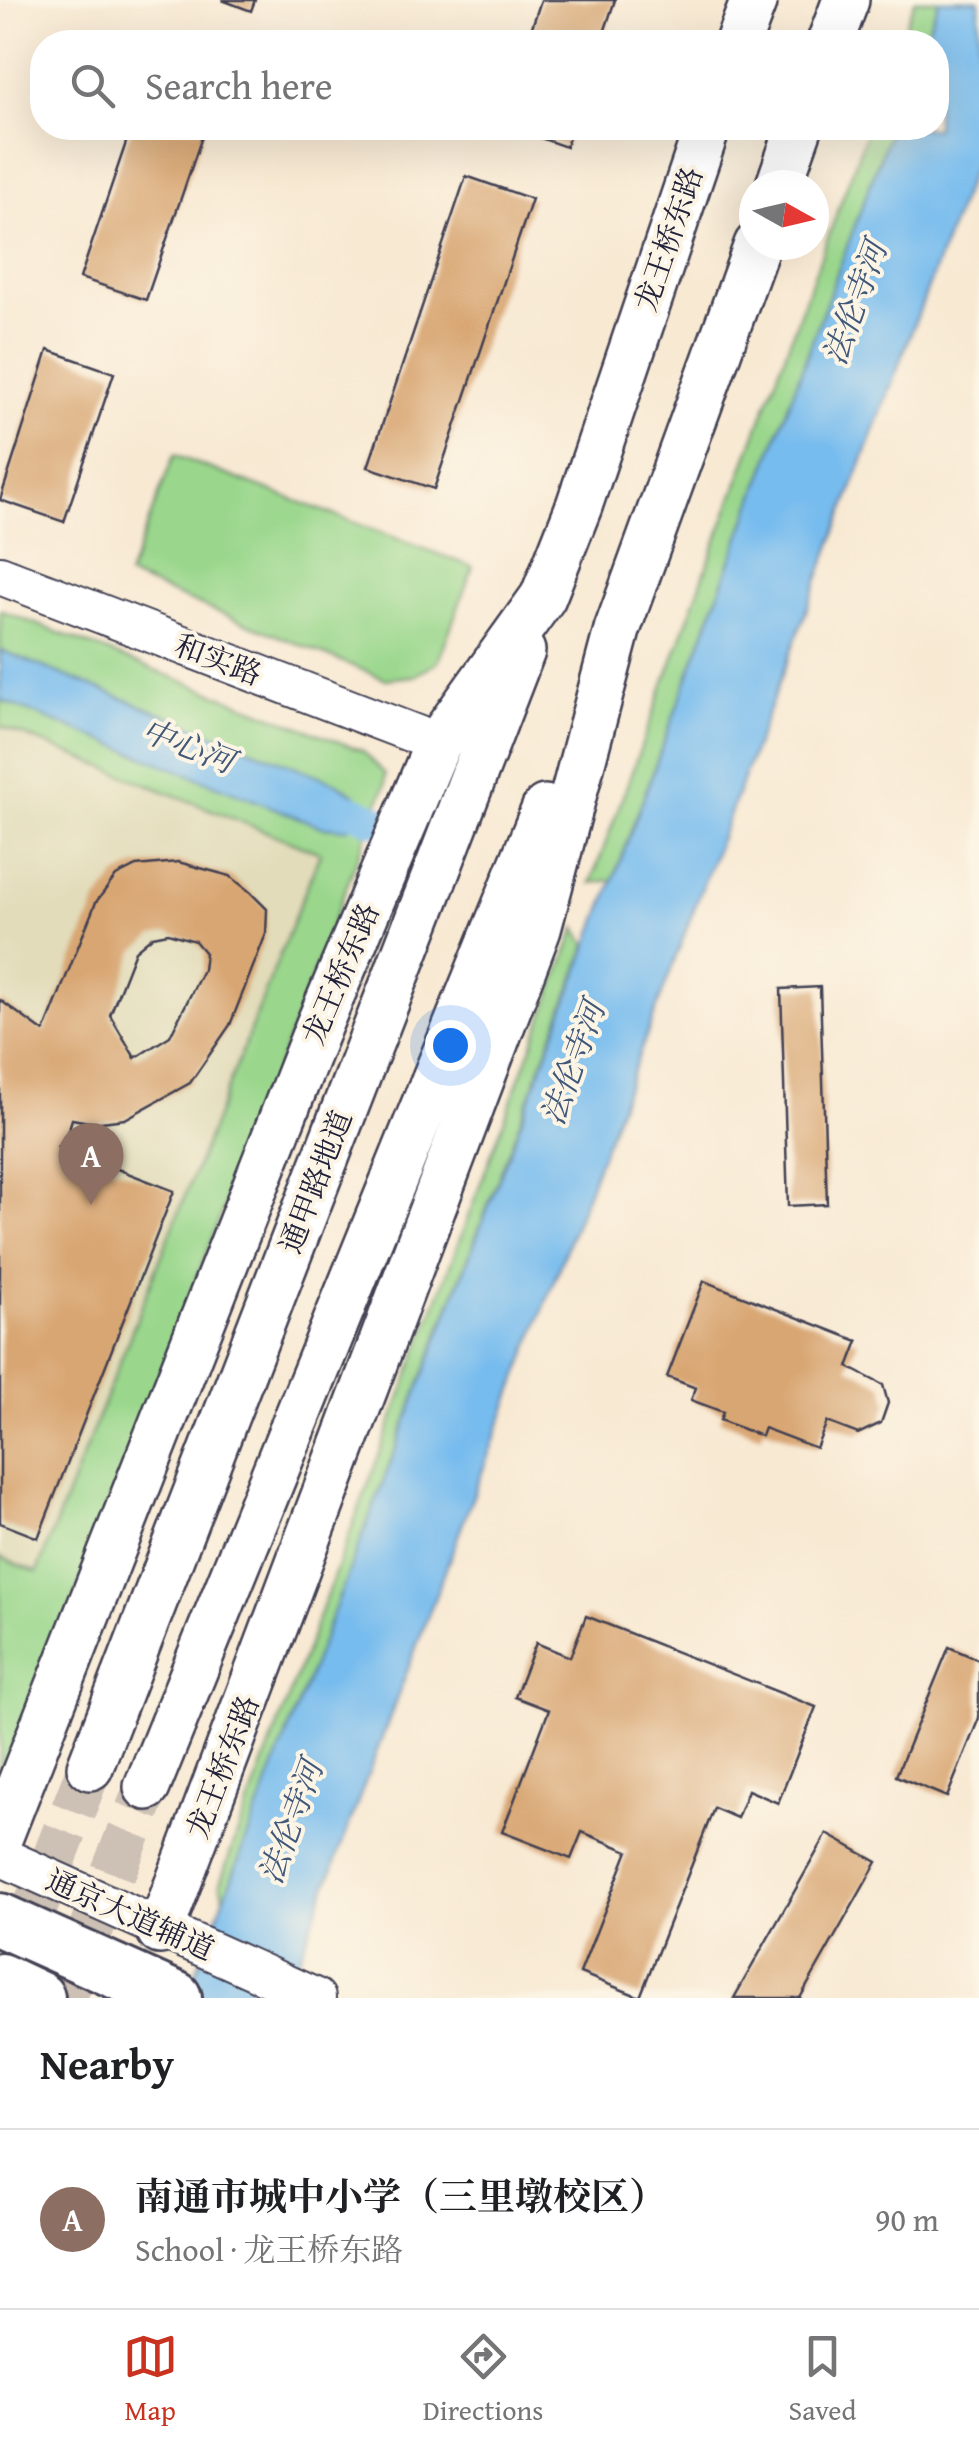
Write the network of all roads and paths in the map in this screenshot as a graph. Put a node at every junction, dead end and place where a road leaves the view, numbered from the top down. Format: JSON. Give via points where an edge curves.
{"nodes":[{"id":1,"x":754,"y":0,"type":"edge"},
{"id":2,"x":846,"y":0,"type":"edge"},
{"id":3,"x":743,"y":30,"type":"edge"},
{"id":4,"x":835,"y":30,"type":"edge"},
{"id":5,"x":703,"y":140,"type":"edge"},
{"id":6,"x":795,"y":140,"type":"edge"},
{"id":7,"x":784,"y":170,"type":"edge"},
{"id":8,"x":752,"y":260,"type":"edge"},
{"id":9,"x":0,"y":575,"type":"edge"},
{"id":10,"x":542,"y":597,"type":"junction"},
{"id":11,"x":617,"y":630,"type":"junction"},
{"id":12,"x":438,"y":744,"type":"junction"},
{"id":13,"x":90,"y":1766,"type":"tunnel mouth"},
{"id":14,"x":147,"y":1787,"type":"tunnel mouth"},
{"id":15,"x":0,"y":1836,"type":"edge"},
{"id":16,"x":0,"y":1856,"type":"edge"},
{"id":17,"x":0,"y":1920,"type":"edge"},
{"id":18,"x":170,"y":1934,"type":"junction"},
{"id":19,"x":0,"y":1980,"type":"edge"},
{"id":20,"x":167,"y":1994,"type":"edge"},
{"id":21,"x":38,"y":1998,"type":"edge"},
{"id":22,"x":316,"y":1998,"type":"edge"}],
"edges":[{"from":1,"to":3,"type":"main road"},
{"from":2,"to":4,"type":"main road"},
{"from":5,"to":10,"type":"main road","name":"龙王桥东路"},
{"from":6,"to":7,"type":"main road"},
{"from":8,"to":11,"type":"main road","name":"龙王桥东路"},
{"from":9,"to":12,"type":"street","name":"和实路"},
{"from":10,"to":12,"type":"main road","name":"龙王桥东路"},
{"from":10,"to":13,"type":"main road","name":"通甲路地道"},
{"from":11,"to":14,"type":"main road"},
{"from":11,"to":18,"type":"main road","name":"龙王桥东路","via":[[538,929]]},
{"from":12,"to":15,"type":"main road","name":"龙王桥东路","via":[[318,1028]]},
{"from":16,"to":18,"type":"street","name":"通京大道辅道"},
{"from":17,"to":20,"type":"highway"},
{"from":18,"to":22,"type":"street","name":"通京大道辅道"},
{"from":19,"to":21,"type":"highway"}]}
